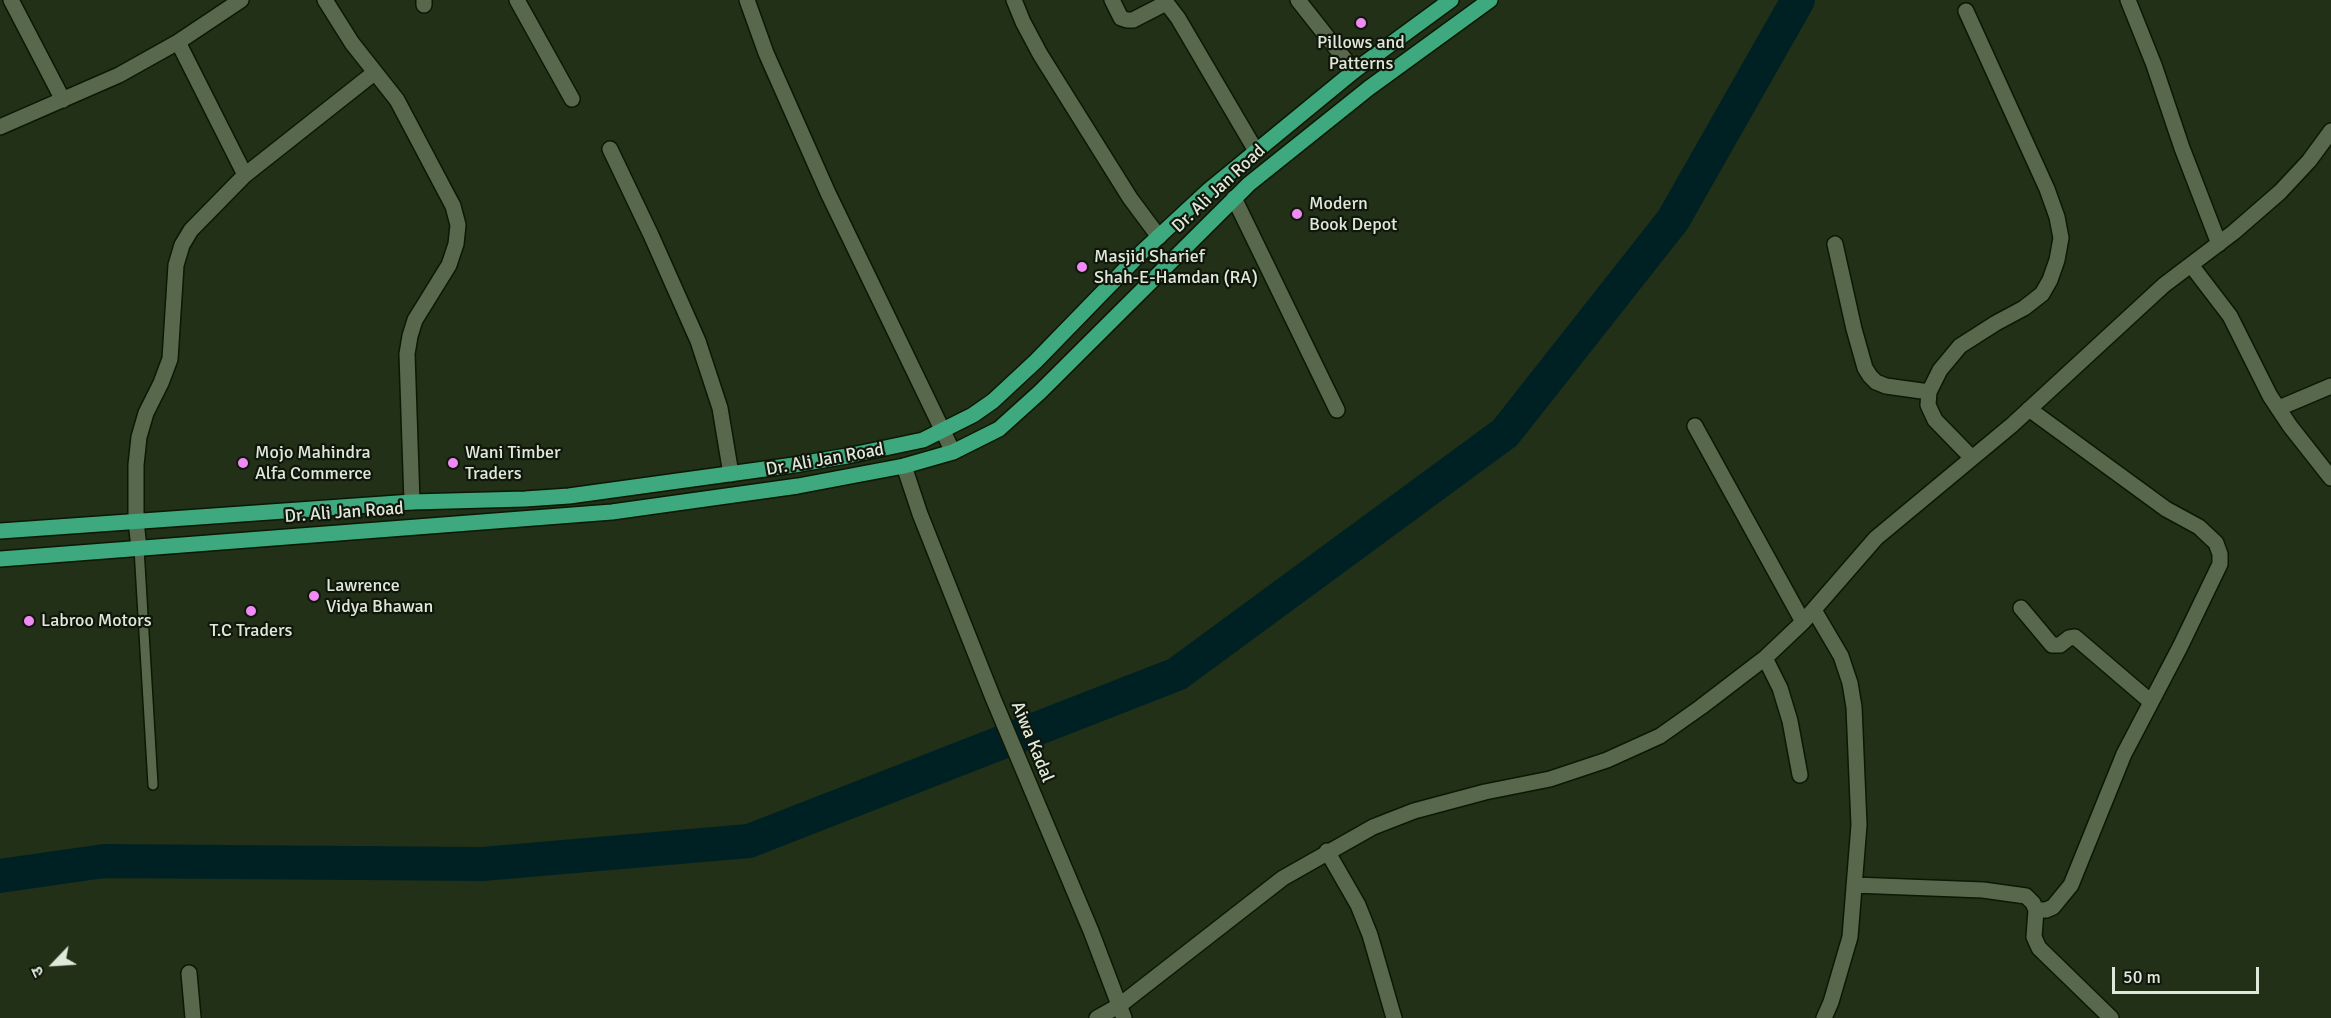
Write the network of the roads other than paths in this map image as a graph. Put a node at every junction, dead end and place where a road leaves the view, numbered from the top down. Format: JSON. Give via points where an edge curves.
{"nodes":[{"id":1,"x":11,"y":0,"type":"edge"},
{"id":2,"x":241,"y":0,"type":"edge"},
{"id":3,"x":325,"y":0,"type":"edge"},
{"id":4,"x":517,"y":0,"type":"edge"},
{"id":5,"x":747,"y":0,"type":"edge"},
{"id":6,"x":1014,"y":0,"type":"edge"},
{"id":7,"x":1112,"y":0,"type":"edge"},
{"id":8,"x":1298,"y":0,"type":"edge"},
{"id":9,"x":1451,"y":0,"type":"edge"},
{"id":10,"x":1490,"y":0,"type":"edge"},
{"id":11,"x":2128,"y":0,"type":"edge"},
{"id":12,"x":1966,"y":11,"type":"dead end"},
{"id":13,"x":178,"y":42,"type":"junction"},
{"id":14,"x":1354,"y":71,"type":"junction"},
{"id":15,"x":374,"y":73,"type":"junction"},
{"id":16,"x":572,"y":99,"type":"dead end"},
{"id":17,"x":63,"y":100,"type":"junction"},
{"id":18,"x":0,"y":127,"type":"edge"},
{"id":19,"x":2331,"y":131,"type":"edge"},
{"id":20,"x":610,"y":149,"type":"dead end"},
{"id":21,"x":1256,"y":151,"type":"junction"},
{"id":22,"x":245,"y":175,"type":"junction"},
{"id":23,"x":1234,"y":198,"type":"junction"},
{"id":24,"x":1159,"y":237,"type":"junction"},
{"id":25,"x":2219,"y":243,"type":"junction"},
{"id":26,"x":1835,"y":244,"type":"dead end"},
{"id":27,"x":2191,"y":265,"type":"junction"},
{"id":28,"x":2331,"y":386,"type":"edge"},
{"id":29,"x":1929,"y":392,"type":"junction"},
{"id":30,"x":2278,"y":408,"type":"junction"},
{"id":31,"x":2030,"y":409,"type":"junction"},
{"id":32,"x":1337,"y":410,"type":"dead end"},
{"id":33,"x":1695,"y":426,"type":"dead end"},
{"id":34,"x":941,"y":430,"type":"junction"},
{"id":35,"x":953,"y":452,"type":"junction"},
{"id":36,"x":1972,"y":458,"type":"junction"},
{"id":37,"x":904,"y":466,"type":"junction"},
{"id":38,"x":731,"y":474,"type":"junction"},
{"id":39,"x":2331,"y":478,"type":"edge"},
{"id":40,"x":412,"y":502,"type":"junction"},
{"id":41,"x":136,"y":521,"type":"junction"},
{"id":42,"x":0,"y":531,"type":"edge"},
{"id":43,"x":139,"y":548,"type":"junction"},
{"id":44,"x":0,"y":559,"type":"edge"},
{"id":45,"x":2021,"y":608,"type":"dead end"},
{"id":46,"x":1814,"y":610,"type":"junction"},
{"id":47,"x":1803,"y":622,"type":"junction"},
{"id":48,"x":1765,"y":658,"type":"junction"},
{"id":49,"x":2151,"y":702,"type":"junction"},
{"id":50,"x":1800,"y":775,"type":"dead end"},
{"id":51,"x":153,"y":785,"type":"dead end"},
{"id":52,"x":1327,"y":851,"type":"junction"},
{"id":53,"x":1854,"y":885,"type":"junction"},
{"id":54,"x":2036,"y":910,"type":"junction"},
{"id":55,"x":189,"y":973,"type":"dead end"},
{"id":56,"x":1122,"y":1012,"type":"edge"},
{"id":57,"x":193,"y":1018,"type":"edge"},
{"id":58,"x":1096,"y":1018,"type":"edge"},
{"id":59,"x":1394,"y":1018,"type":"edge"},
{"id":60,"x":1824,"y":1018,"type":"edge"},
{"id":61,"x":2111,"y":1018,"type":"edge"}],
"edges":[{"from":1,"to":17,"type":"street"},
{"from":2,"to":13,"type":"street"},
{"from":3,"to":15,"type":"street"},
{"from":4,"to":16,"type":"street"},
{"from":5,"to":34,"type":"street","via":[[828,193]]},
{"from":6,"to":24,"type":"street","via":[[1040,54],[1130,198]]},
{"from":7,"to":21,"type":"street","via":[[1121,18],[1127,20],[1168,5]]},
{"from":8,"to":14,"type":"street"},
{"from":9,"to":14,"type":"main road","name":"Dr. Ali Jan Road"},
{"from":10,"to":23,"type":"main road","name":"Dr. Ali Jan Road","via":[[1369,88]]},
{"from":11,"to":25,"type":"street"},
{"from":12,"to":29,"type":"street","via":[[2048,189],[2061,238],[2058,260],[2042,294],[2024,309],[1960,346],[1940,370]]},
{"from":13,"to":17,"type":"street"},
{"from":13,"to":22,"type":"street"},
{"from":14,"to":21,"type":"main road","name":"Dr. Ali Jan Road"},
{"from":15,"to":22,"type":"street"},
{"from":15,"to":40,"type":"street","via":[[397,100],[417,136],[453,206],[458,225],[449,265],[415,320],[407,354]]},
{"from":17,"to":18,"type":"street"},
{"from":19,"to":25,"type":"street","via":[[2280,192]]},
{"from":20,"to":38,"type":"street","via":[[698,341],[720,408]]},
{"from":21,"to":24,"type":"main road","name":"Dr. Ali Jan Road"},
{"from":22,"to":41,"type":"street","via":[[191,230],[179,255],[170,358],[139,437]]},
{"from":23,"to":32,"type":"street"},
{"from":23,"to":35,"type":"main road","name":"Dr. Ali Jan Road","via":[[1094,340],[999,429]]},
{"from":24,"to":34,"type":"main road","name":"Dr. Ali Jan Road","via":[[993,401]]},
{"from":25,"to":27,"type":"street"},
{"from":26,"to":29,"type":"street","via":[[1854,329],[1870,376],[1886,386]]},
{"from":27,"to":30,"type":"street","via":[[2230,316]]},
{"from":27,"to":31,"type":"street","via":[[2164,285]]},
{"from":28,"to":30,"type":"street"},
{"from":29,"to":36,"type":"street","via":[[1928,405],[1935,420]]},
{"from":30,"to":39,"type":"street"},
{"from":31,"to":36,"type":"street"},
{"from":31,"to":49,"type":"street","via":[[2166,508],[2199,527],[2216,543],[2220,564]]},
{"from":33,"to":47,"type":"street"},
{"from":34,"to":35,"type":"street"},
{"from":34,"to":38,"type":"main road","name":"Dr. Ali Jan Road","via":[[899,446]]},
{"from":35,"to":37,"type":"main road","name":"Dr. Ali Jan Road"},
{"from":36,"to":46,"type":"street","via":[[1876,538]]},
{"from":37,"to":43,"type":"main road","name":"Dr. Ali Jan Road","via":[[798,486],[612,512]]},
{"from":37,"to":56,"type":"street","name":"Aiwa Kadal","via":[[993,698]]},
{"from":38,"to":40,"type":"main road","name":"Dr. Ali Jan Road","via":[[569,496]]},
{"from":40,"to":41,"type":"main road","name":"Dr. Ali Jan Road"},
{"from":41,"to":42,"type":"main road","name":"Dr. Ali Jan Road"},
{"from":41,"to":43,"type":"street"},
{"from":43,"to":44,"type":"main road","name":"Dr. Ali Jan Road"},
{"from":43,"to":51,"type":"lane"},
{"from":45,"to":49,"type":"street","via":[[2052,645],[2076,637]]},
{"from":46,"to":47,"type":"street"},
{"from":46,"to":53,"type":"street","via":[[1841,656],[1854,707],[1859,825]]},
{"from":47,"to":48,"type":"street"},
{"from":48,"to":50,"type":"street","via":[[1787,710]]},
{"from":48,"to":52,"type":"street","via":[[1660,736],[1606,760],[1550,779],[1414,811],[1372,826]]},
{"from":49,"to":54,"type":"street","via":[[2124,754],[2071,885],[2053,907]]},
{"from":52,"to":56,"type":"street","via":[[1283,878]]},
{"from":52,"to":59,"type":"street","via":[[1358,905]]},
{"from":53,"to":54,"type":"street","via":[[1983,890],[2026,896]]},
{"from":53,"to":60,"type":"street","via":[[1850,937]]},
{"from":54,"to":61,"type":"street","via":[[2034,937],[2039,948]]},
{"from":55,"to":57,"type":"street"},
{"from":56,"to":58,"type":"street"}]}
